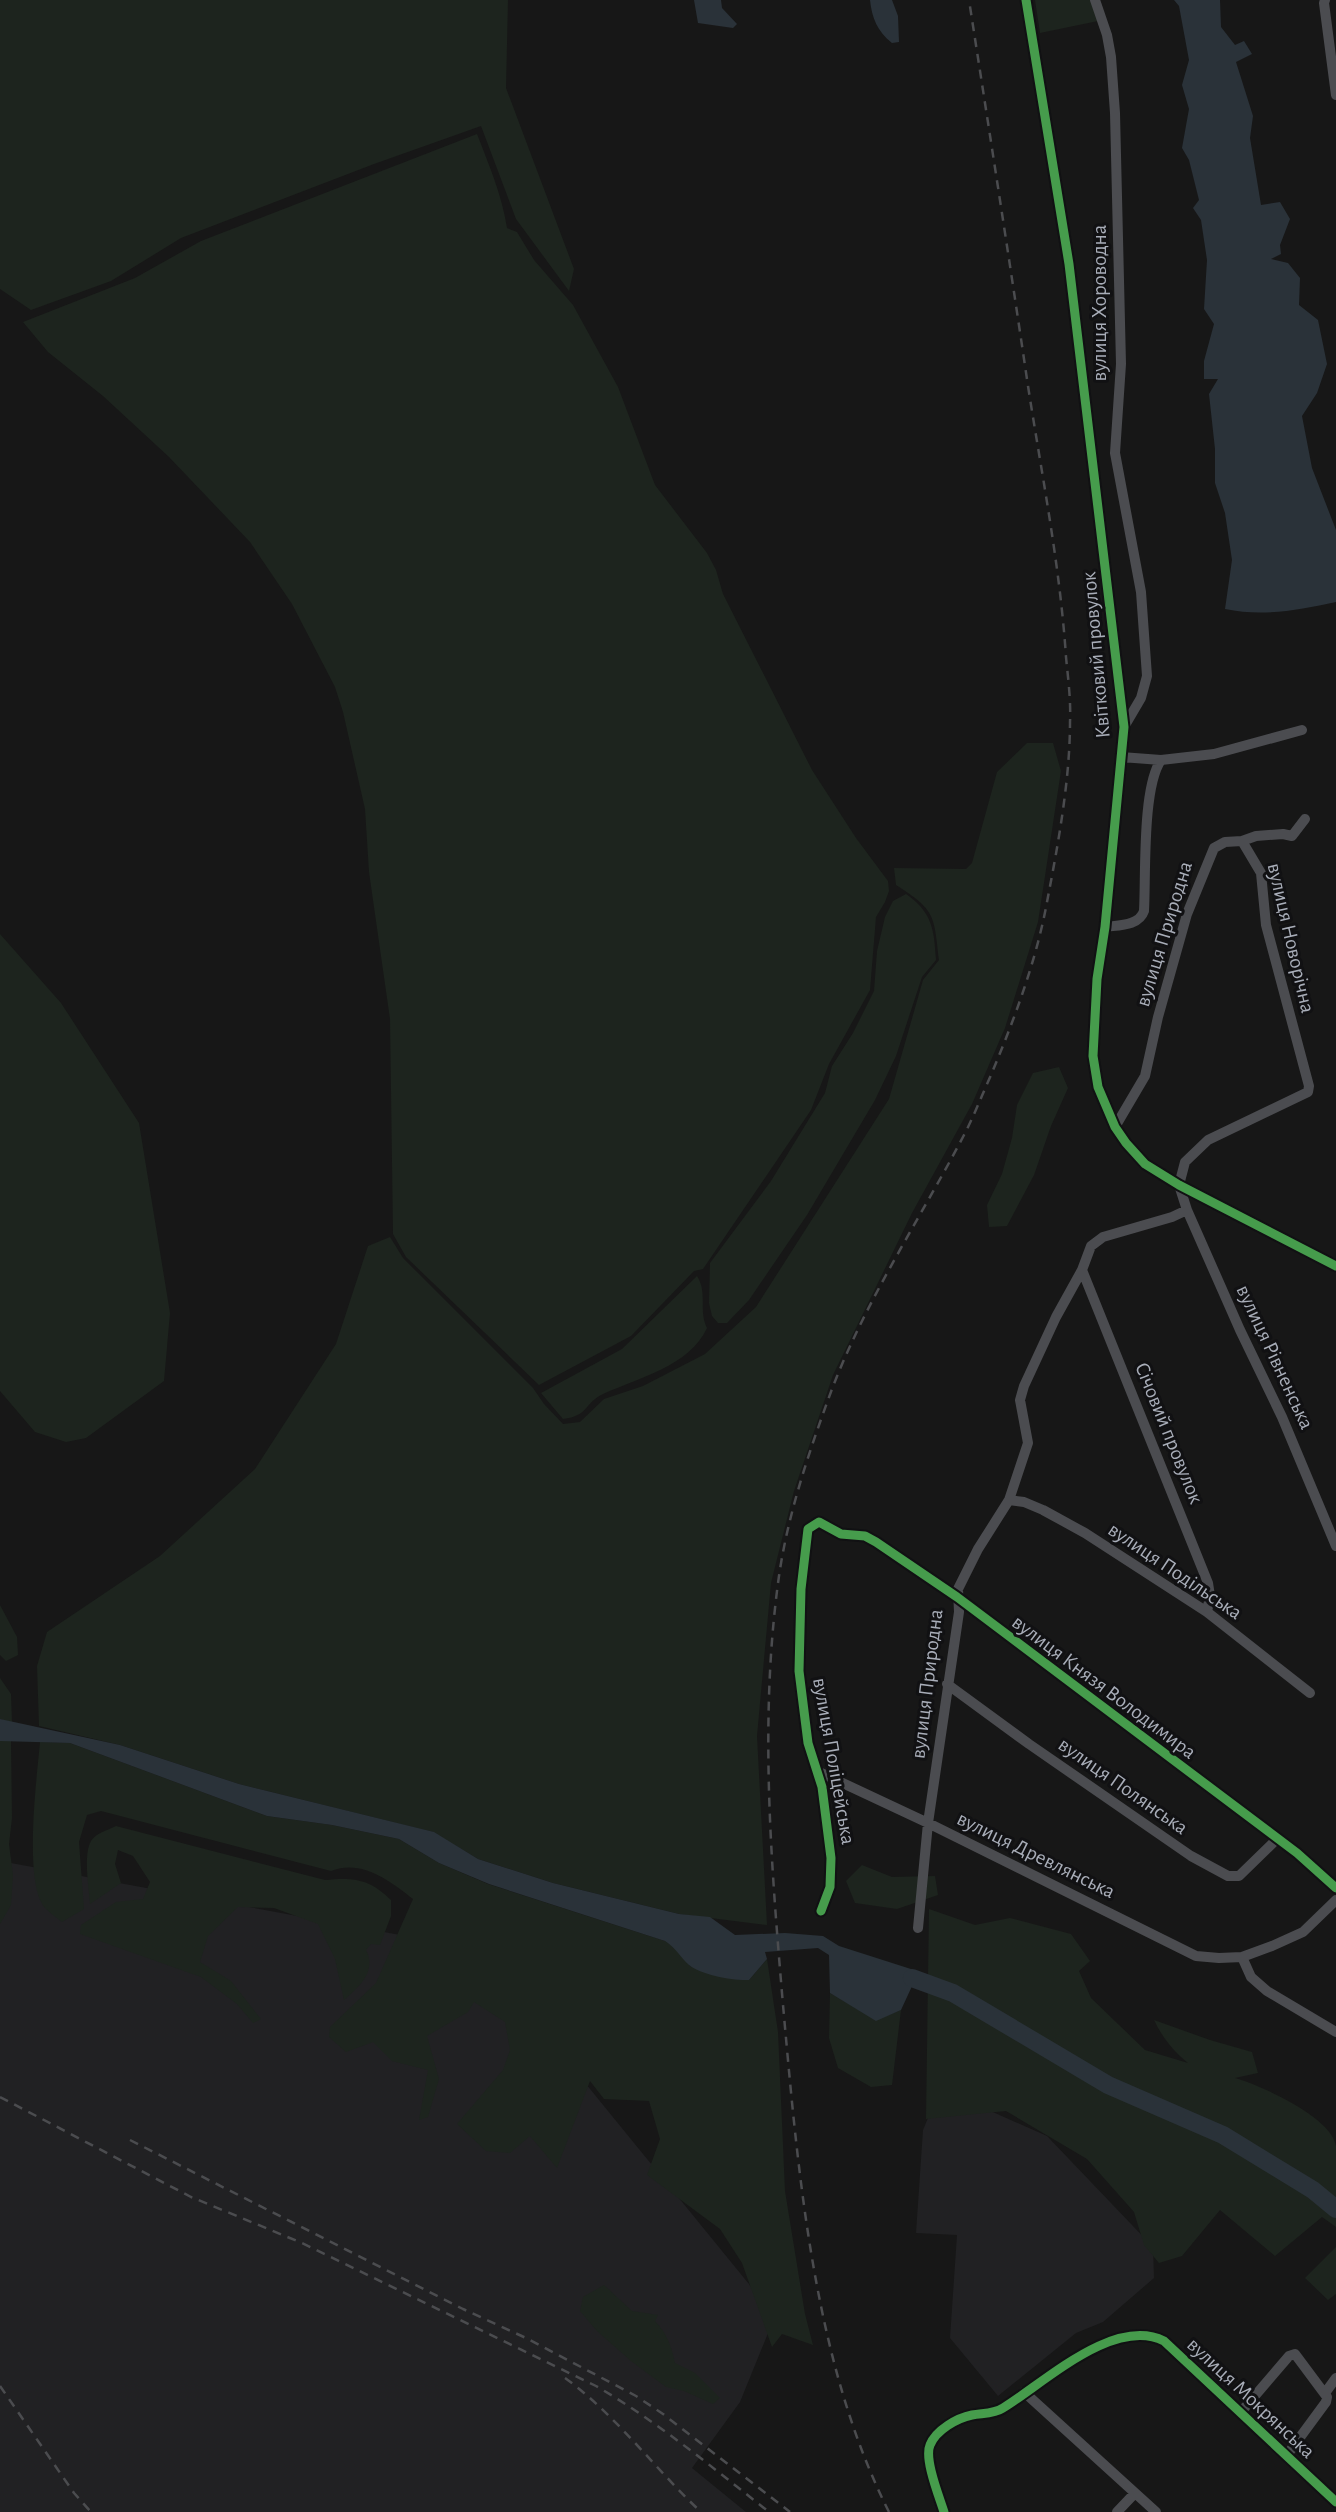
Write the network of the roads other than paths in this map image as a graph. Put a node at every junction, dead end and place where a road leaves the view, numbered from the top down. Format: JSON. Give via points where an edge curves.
{"nodes":[{"id":1,"x":1026,"y":0,"type":"edge"},
{"id":2,"x":1095,"y":0,"type":"edge"},
{"id":3,"x":1325,"y":0,"type":"edge"},
{"id":4,"x":1336,"y":95,"type":"edge"},
{"id":5,"x":1124,"y":727,"type":"junction"},
{"id":6,"x":1302,"y":730,"type":"dead end"},
{"id":7,"x":1121,"y":757,"type":"junction"},
{"id":8,"x":1161,"y":760,"type":"junction"},
{"id":9,"x":1305,"y":819,"type":"dead end"},
{"id":10,"x":1242,"y":841,"type":"junction"},
{"id":11,"x":1105,"y":927,"type":"junction"},
{"id":12,"x":1115,"y":1128,"type":"junction"},
{"id":13,"x":1179,"y":1185,"type":"junction"},
{"id":14,"x":1187,"y":1210,"type":"junction"},
{"id":15,"x":1336,"y":1265,"type":"edge"},
{"id":16,"x":1082,"y":1270,"type":"junction"},
{"id":17,"x":1009,"y":1500,"type":"junction"},
{"id":18,"x":841,"y":1534,"type":"joint"},
{"id":19,"x":1336,"y":1546,"type":"edge"},
{"id":20,"x":957,"y":1597,"type":"junction"},
{"id":21,"x":1207,"y":1612,"type":"junction"},
{"id":22,"x":947,"y":1684,"type":"junction"},
{"id":23,"x":1310,"y":1693,"type":"dead end"},
{"id":24,"x":817,"y":1771,"type":"junction"},
{"id":25,"x":928,"y":1823,"type":"junction"},
{"id":26,"x":1277,"y":1839,"type":"junction"},
{"id":27,"x":1336,"y":1888,"type":"edge"},
{"id":28,"x":1336,"y":1900,"type":"edge"},
{"id":29,"x":821,"y":1911,"type":"dead end"},
{"id":30,"x":918,"y":1928,"type":"dead end"},
{"id":31,"x":1242,"y":1956,"type":"junction"},
{"id":32,"x":1336,"y":2032,"type":"edge"},
{"id":33,"x":1336,"y":2378,"type":"edge"},
{"id":34,"x":1024,"y":2392,"type":"junction"},
{"id":35,"x":1325,"y":2392,"type":"junction"},
{"id":36,"x":1241,"y":2412,"type":"junction"},
{"id":37,"x":1287,"y":2455,"type":"junction"},
{"id":38,"x":1135,"y":2493,"type":"junction"},
{"id":39,"x":1336,"y":2502,"type":"edge"},
{"id":40,"x":944,"y":2512,"type":"edge"},
{"id":41,"x":1117,"y":2512,"type":"edge"},
{"id":42,"x":1156,"y":2512,"type":"edge"}],
"edges":[{"from":1,"to":5,"type":"street","name":"Квітковий провулок","via":[[1069,264]]},
{"from":2,"to":5,"type":"street","name":"вулиця Хороводна","via":[[1111,57],[1115,113],[1121,364],[1115,453],[1141,592],[1147,676],[1141,698]]},
{"from":3,"to":4,"type":"street"},
{"from":5,"to":7,"type":"street","name":"Квітковий провулок"},
{"from":6,"to":8,"type":"street","via":[[1214,754]]},
{"from":7,"to":8,"type":"street"},
{"from":7,"to":11,"type":"street","name":"Квітковий провулок"},
{"from":8,"to":11,"type":"street","via":[[1149,809],[1142,918]]},
{"from":9,"to":10,"type":"street","name":"вулиця Природна","via":[[1292,836],[1269,834]]},
{"from":10,"to":12,"type":"street","name":"вулиця Природна","via":[[1225,842],[1208,858],[1187,914],[1145,1076]]},
{"from":10,"to":13,"type":"street","name":"вулиця Новорічна","via":[[1261,873],[1265,925],[1308,1092],[1208,1140],[1185,1162]]},
{"from":11,"to":12,"type":"street","name":"Квітковий провулок","via":[[1093,1056],[1098,1087]]},
{"from":12,"to":13,"type":"street","name":"Квітковий провулок","via":[[1145,1164]]},
{"from":13,"to":14,"type":"street","name":"вулиця Рівненська"},
{"from":13,"to":15,"type":"street","name":"Квітковий провулок"},
{"from":14,"to":16,"type":"street","name":"вулиця Природна","via":[[1103,1237],[1091,1246]]},
{"from":14,"to":19,"type":"street","name":"вулиця Рівненська"},
{"from":16,"to":17,"type":"street","name":"вулиця Природна","via":[[1024,1386],[1020,1400],[1028,1443]]},
{"from":16,"to":21,"type":"street","name":"Січовий провулок","via":[[1208,1583]]},
{"from":17,"to":20,"type":"street","name":"вулиця Природна","via":[[961,1580]]},
{"from":17,"to":21,"type":"street","name":"вулиця Подільська","via":[[1043,1510],[1085,1533]]},
{"from":18,"to":20,"type":"street","name":"вулиця Князя Володимира","via":[[865,1536]]},
{"from":18,"to":24,"type":"street","name":"вулиця Поліцейська","via":[[819,1522],[808,1529],[802,1570],[799,1671],[808,1743]]},
{"from":20,"to":22,"type":"street","name":"вулиця Природна","via":[[959,1612]]},
{"from":20,"to":26,"type":"street","name":"вулиця Князя Володимира"},
{"from":21,"to":23,"type":"street","name":"вулиця Подільська"},
{"from":22,"to":25,"type":"street","name":"вулиця Природна"},
{"from":22,"to":26,"type":"street","name":"вулиця Полянська","via":[[1191,1857],[1228,1876],[1239,1876]]},
{"from":24,"to":25,"type":"street","name":"вулиця Древлянська"},
{"from":24,"to":29,"type":"street","name":"вулиця Поліцейська","via":[[831,1858],[830,1886]]},
{"from":25,"to":30,"type":"street","name":"вулиця Природна"},
{"from":25,"to":31,"type":"street","name":"вулиця Древлянська","via":[[1196,1956]]},
{"from":26,"to":27,"type":"street","name":"вулиця Князя Володимира"},
{"from":28,"to":31,"type":"street","name":"вулиця Древлянська","via":[[1303,1932]]},
{"from":31,"to":32,"type":"street","via":[[1251,1977],[1267,1991]]},
{"from":33,"to":35,"type":"street"},
{"from":34,"to":36,"type":"street","name":"вулиця Мокрянська","via":[[1106,2343],[1126,2335],[1154,2336]]},
{"from":34,"to":38,"type":"street"},
{"from":34,"to":40,"type":"street","name":"вулиця Мокрянська","via":[[997,2411],[959,2419],[933,2439],[928,2457]]},
{"from":35,"to":36,"type":"street","via":[[1291,2354]]},
{"from":35,"to":37,"type":"street","via":[[1326,2402]]},
{"from":36,"to":37,"type":"street","name":"вулиця Мокрянська"},
{"from":37,"to":39,"type":"street","name":"вулиця Мокрянська"},
{"from":38,"to":41,"type":"street"},
{"from":38,"to":42,"type":"street"}]}
